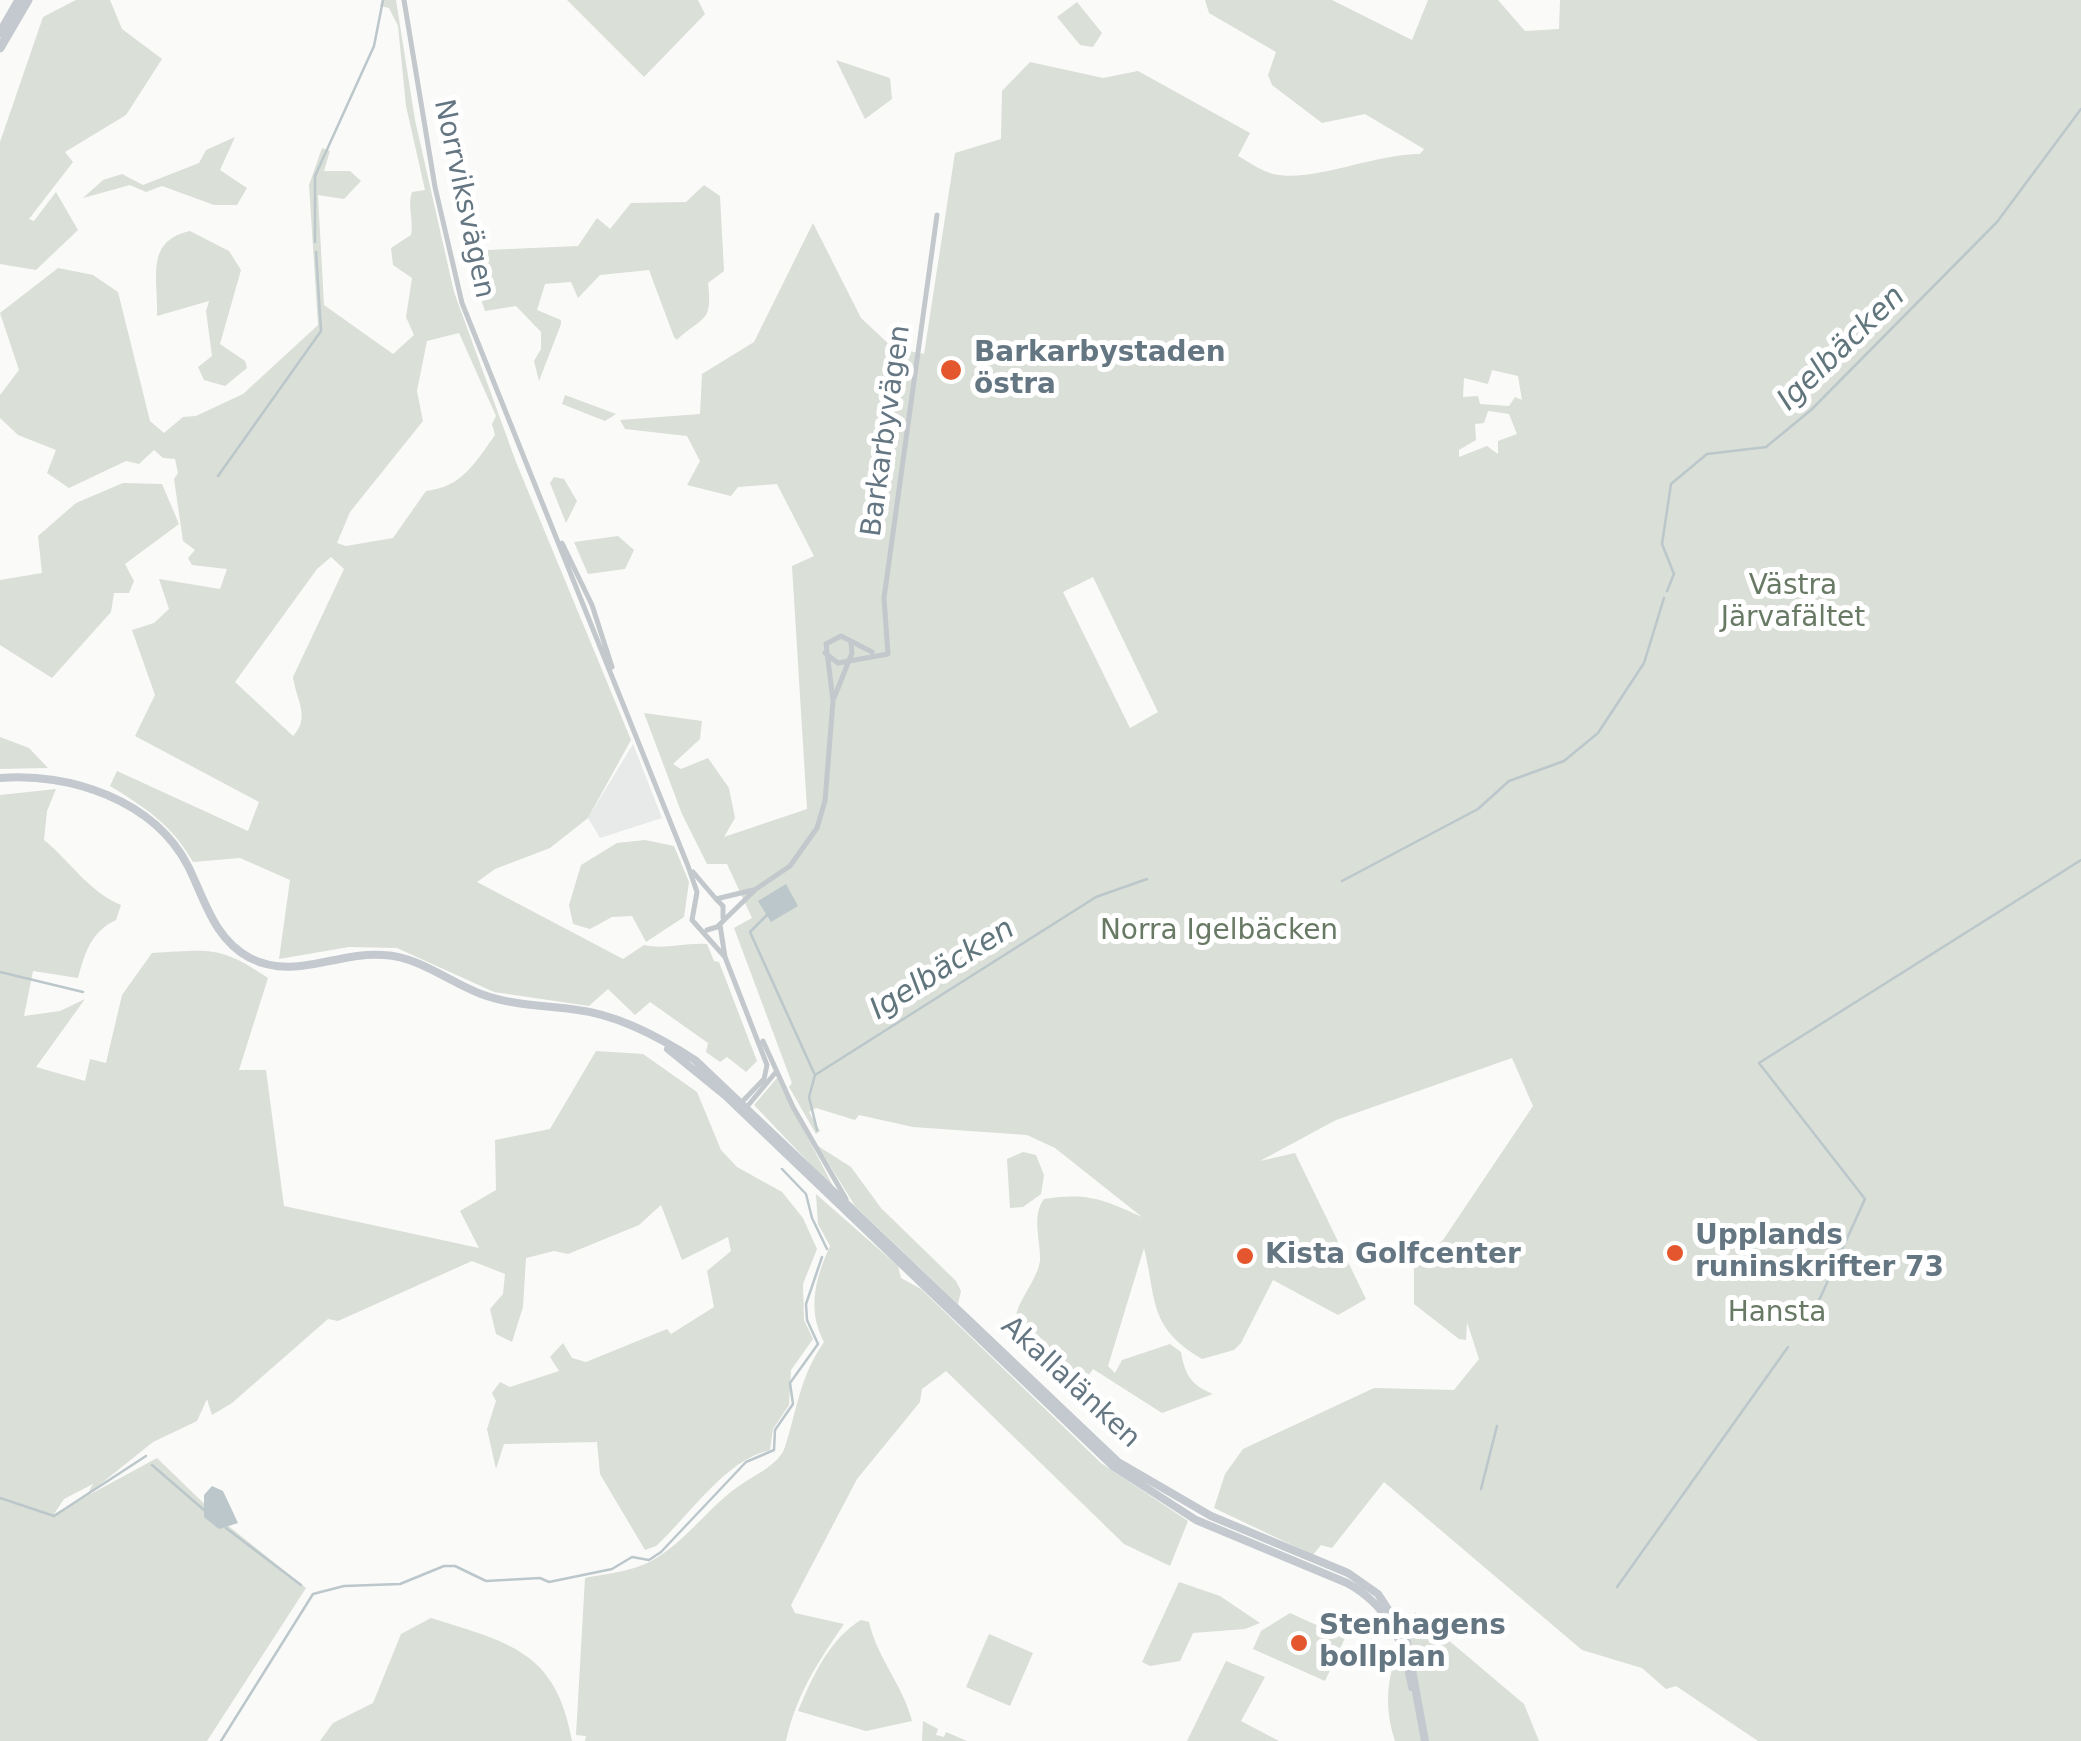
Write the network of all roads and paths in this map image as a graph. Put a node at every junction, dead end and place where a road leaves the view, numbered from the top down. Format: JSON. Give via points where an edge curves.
{"nodes":[{"id":1,"x":19,"y":0,"type":"edge"},
{"id":2,"x":28,"y":0,"type":"edge"},
{"id":3,"x":404,"y":0,"type":"edge"},
{"id":4,"x":0,"y":33,"type":"edge"},
{"id":5,"x":0,"y":48,"type":"edge"},
{"id":6,"x":937,"y":215,"type":"dead end"},
{"id":7,"x":547,"y":513,"type":"junction"},
{"id":8,"x":850,"y":641,"type":"junction"},
{"id":9,"x":825,"y":653,"type":"junction"},
{"id":10,"x":874,"y":653,"type":"junction"},
{"id":11,"x":847,"y":660,"type":"junction"},
{"id":12,"x":833,"y":700,"type":"junction"},
{"id":13,"x":622,"y":701,"type":"junction"},
{"id":14,"x":0,"y":778,"type":"edge"},
{"id":15,"x":688,"y":866,"type":"junction"},
{"id":16,"x":756,"y":889,"type":"junction"},
{"id":17,"x":714,"y":898,"type":"junction"},
{"id":18,"x":696,"y":901,"type":"junction"},
{"id":19,"x":721,"y":923,"type":"junction"},
{"id":20,"x":704,"y":929,"type":"junction"},
{"id":21,"x":725,"y":957,"type":"junction"},
{"id":22,"x":756,"y":1031,"type":"junction"},
{"id":23,"x":776,"y":1069,"type":"junction"},
{"id":24,"x":742,"y":1106,"type":"junction"},
{"id":25,"x":850,"y":1206,"type":"junction"},
{"id":26,"x":1423,"y":1741,"type":"edge"}],
"edges":[{"from":1,"to":4,"type":"highway"},
{"from":2,"to":5,"type":"highway"},
{"from":3,"to":7,"type":"street","name":"Norrviksvägen","via":[[455,280]]},
{"from":6,"to":10,"type":"street","name":"Barkarbyvägen","via":[[884,598],[888,654]]},
{"from":7,"to":13,"type":"street","name":"Norrviksvägen"},
{"from":7,"to":13,"type":"street","name":"Norrviksvägen","via":[[592,605]]},
{"from":8,"to":9,"type":"street","via":[[832,637]]},
{"from":8,"to":10,"type":"street"},
{"from":8,"to":11,"type":"street"},
{"from":9,"to":11,"type":"street","via":[[834,662]]},
{"from":9,"to":12,"type":"street"},
{"from":10,"to":11,"type":"street"},
{"from":11,"to":12,"type":"street"},
{"from":12,"to":16,"type":"street","via":[[820,820],[800,856]]},
{"from":13,"to":15,"type":"street","name":"Norrviksvägen"},
{"from":14,"to":24,"type":"main road","name":"Akallalänken","via":[[80,784],[148,820],[180,851],[227,942],[261,963],[298,968],[388,955],[501,1000],[620,1020]]},
{"from":15,"to":17,"type":"street","name":"Norrviksvägen"},
{"from":15,"to":18,"type":"street","name":"Norrviksvägen"},
{"from":16,"to":17,"type":"street"},
{"from":16,"to":19,"type":"street"},
{"from":17,"to":18,"type":"street"},
{"from":17,"to":19,"type":"street","via":[[724,911]]},
{"from":18,"to":20,"type":"street","via":[[692,920]]},
{"from":19,"to":20,"type":"street"},
{"from":19,"to":21,"type":"street"},
{"from":20,"to":21,"type":"street"},
{"from":21,"to":22,"type":"street"},
{"from":22,"to":23,"type":"street"},
{"from":22,"to":24,"type":"street","via":[[767,1071]]},
{"from":23,"to":24,"type":"street"},
{"from":23,"to":25,"type":"street"},
{"from":24,"to":25,"type":"main road","name":"Akallalänken"},
{"from":24,"to":26,"type":"main road","name":"Akallalänken","via":[[1114,1467],[1188,1516],[1347,1583],[1377,1605],[1406,1652]]},
{"from":25,"to":26,"type":"main road","name":"Akallalänken","via":[[1118,1462],[1211,1516],[1348,1573],[1378,1594],[1406,1637]]}]}
